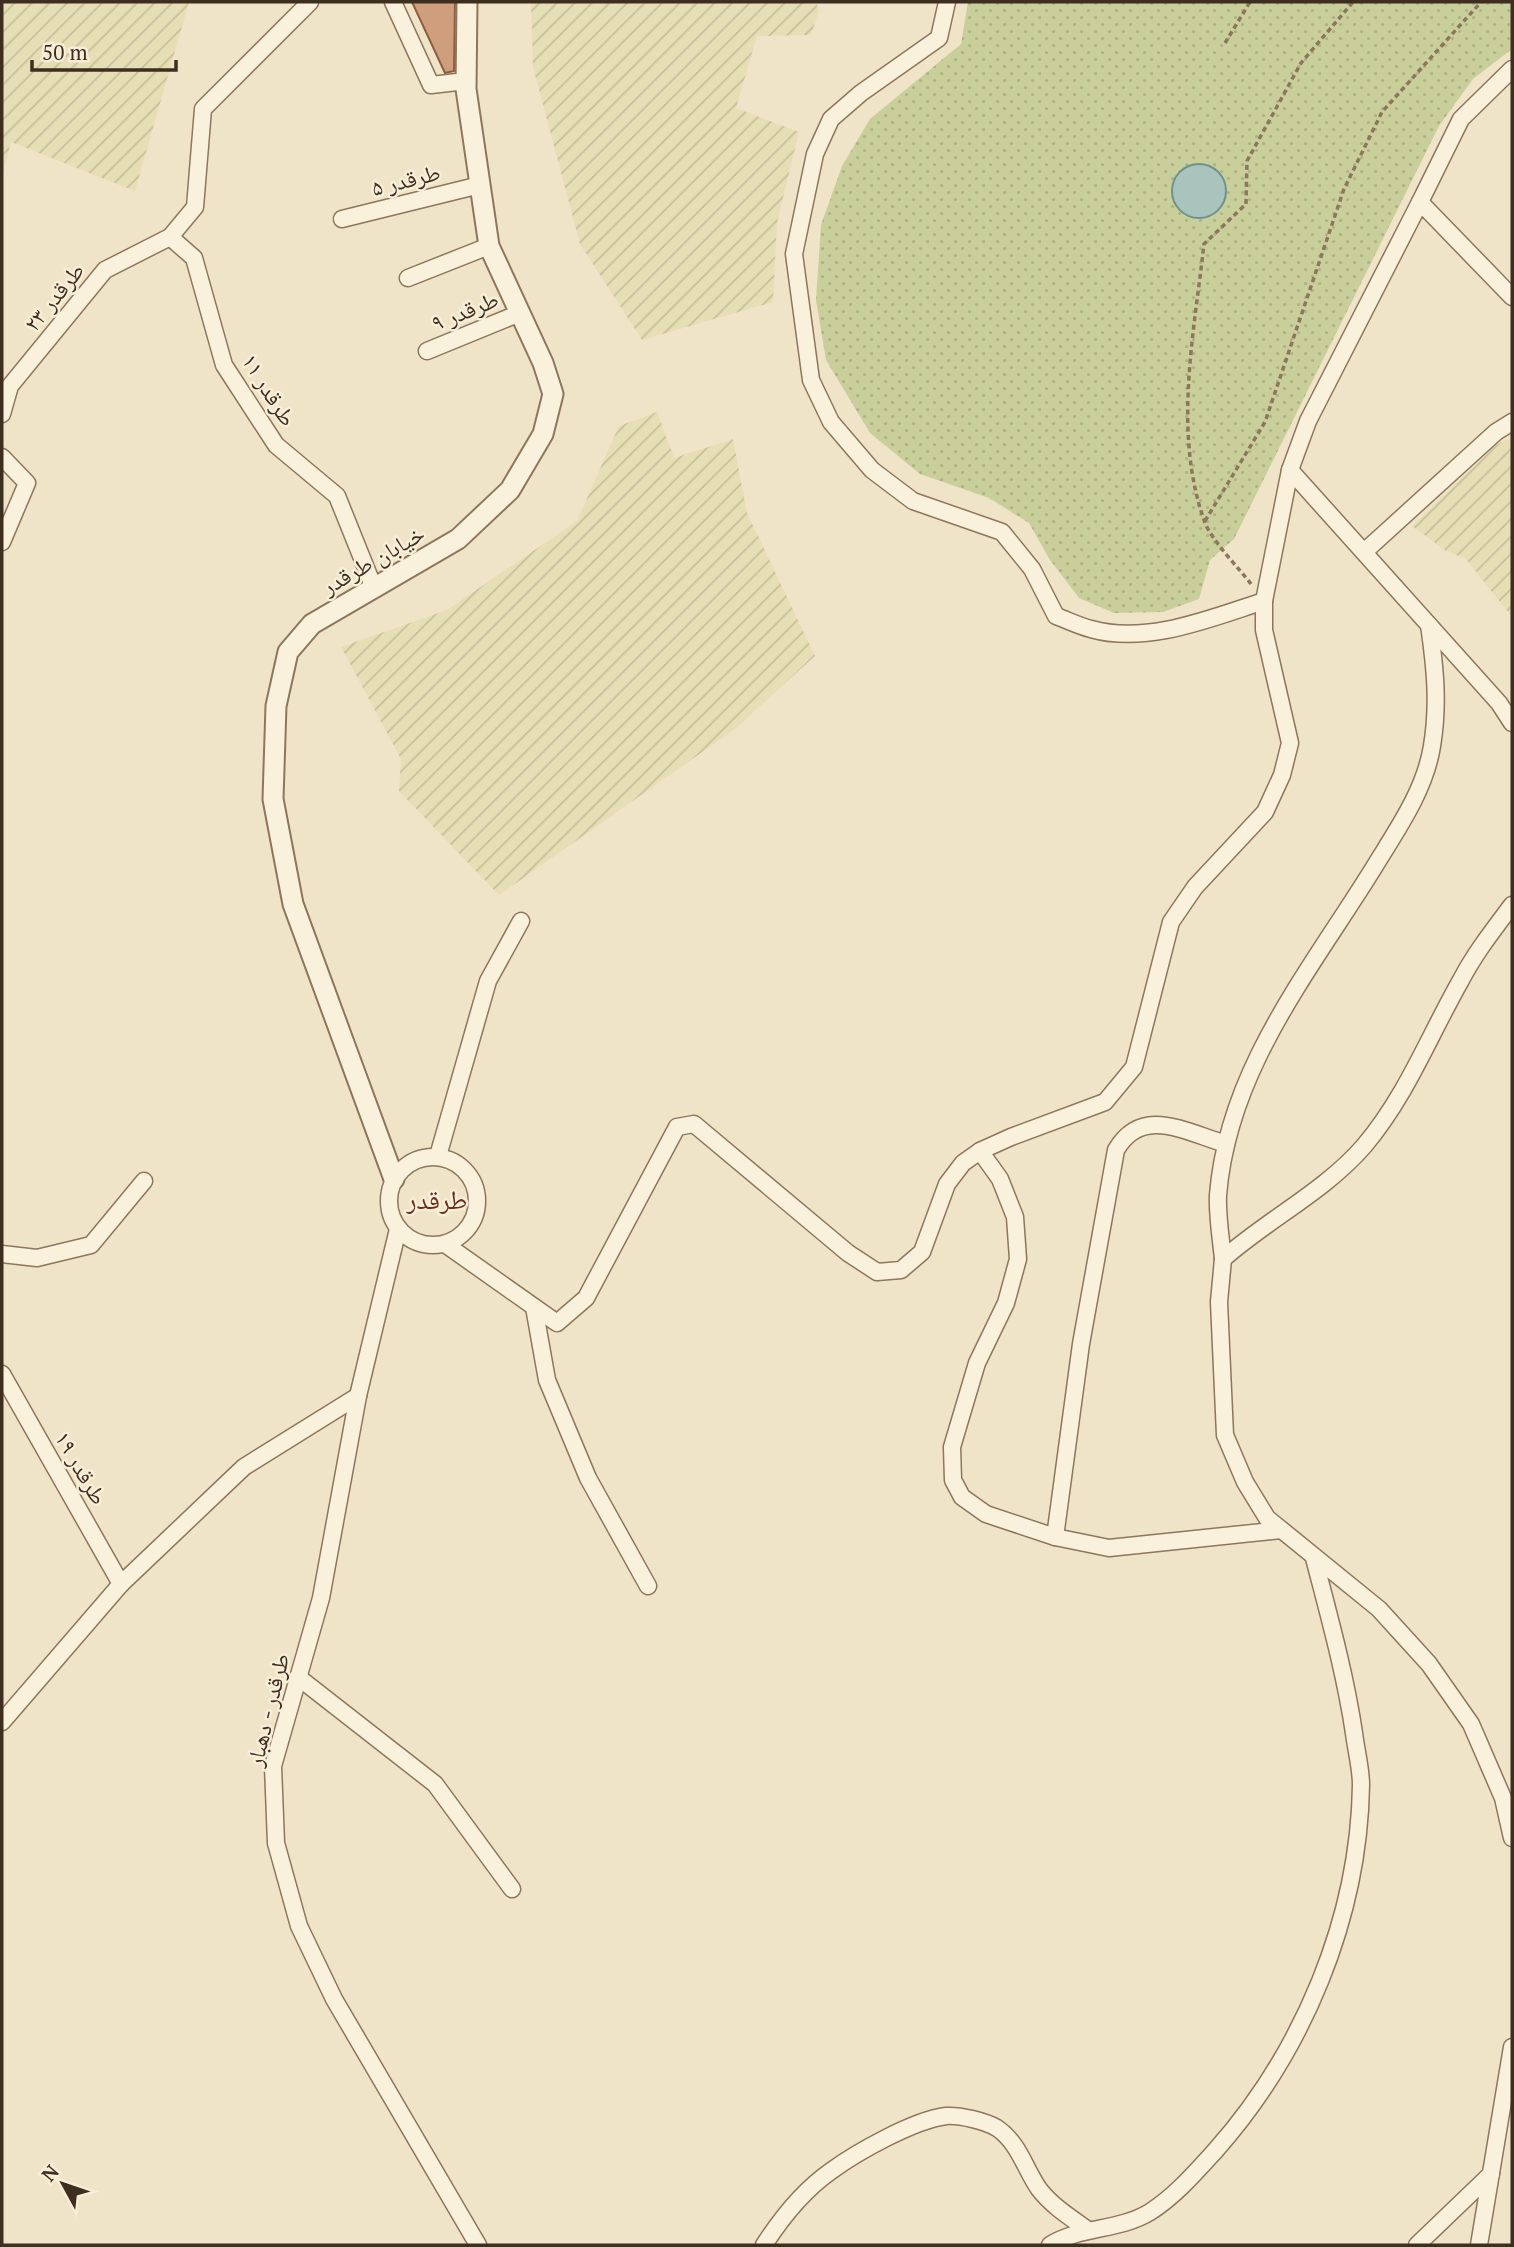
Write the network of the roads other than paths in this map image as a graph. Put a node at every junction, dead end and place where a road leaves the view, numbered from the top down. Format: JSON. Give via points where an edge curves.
{"nodes":[{"id":1,"x":310,"y":2,"type":"edge"},
{"id":2,"x":393,"y":2,"type":"edge"},
{"id":3,"x":467,"y":2,"type":"edge"},
{"id":4,"x":947,"y":2,"type":"edge"},
{"id":5,"x":1512,"y":69,"type":"edge"},
{"id":6,"x":466,"y":81,"type":"junction"},
{"id":7,"x":480,"y":185,"type":"junction"},
{"id":8,"x":1420,"y":202,"type":"junction"},
{"id":9,"x":342,"y":219,"type":"dead end"},
{"id":10,"x":170,"y":237,"type":"junction"},
{"id":11,"x":489,"y":246,"type":"junction"},
{"id":12,"x":408,"y":278,"type":"dead end"},
{"id":13,"x":1512,"y":297,"type":"edge"},
{"id":14,"x":520,"y":313,"type":"junction"},
{"id":15,"x":427,"y":351,"type":"dead end"},
{"id":16,"x":2,"y":414,"type":"edge"},
{"id":17,"x":1512,"y":422,"type":"edge"},
{"id":18,"x":2,"y":457,"type":"edge"},
{"id":19,"x":1290,"y":470,"type":"junction"},
{"id":20,"x":2,"y":542,"type":"edge"},
{"id":21,"x":1364,"y":552,"type":"junction"},
{"id":22,"x":374,"y":588,"type":"junction"},
{"id":23,"x":1264,"y":601,"type":"junction"},
{"id":24,"x":1429,"y":625,"type":"junction"},
{"id":25,"x":1512,"y":723,"type":"edge"},
{"id":26,"x":1512,"y":905,"type":"edge"},
{"id":27,"x":521,"y":921,"type":"dead end"},
{"id":28,"x":1226,"y":1144,"type":"junction"},
{"id":29,"x":980,"y":1151,"type":"junction"},
{"id":30,"x":438,"y":1156,"type":"junction"},
{"id":31,"x":394,"y":1179,"type":"junction"},
{"id":32,"x":144,"y":1181,"type":"dead end"},
{"id":33,"x":398,"y":1229,"type":"junction"},
{"id":34,"x":446,"y":1244,"type":"junction"},
{"id":35,"x":2,"y":1254,"type":"edge"},
{"id":36,"x":1223,"y":1259,"type":"junction"},
{"id":37,"x":534,"y":1307,"type":"junction"},
{"id":38,"x":2,"y":1374,"type":"edge"},
{"id":39,"x":358,"y":1396,"type":"junction"},
{"id":40,"x":1281,"y":1530,"type":"junction"},
{"id":41,"x":1055,"y":1537,"type":"junction"},
{"id":42,"x":1314,"y":1558,"type":"junction"},
{"id":43,"x":121,"y":1584,"type":"junction"},
{"id":44,"x":648,"y":1586,"type":"dead end"},
{"id":45,"x":298,"y":1677,"type":"junction"},
{"id":46,"x":2,"y":1722,"type":"edge"},
{"id":47,"x":1512,"y":1838,"type":"edge"},
{"id":48,"x":512,"y":1889,"type":"dead end"},
{"id":49,"x":1512,"y":2047,"type":"edge"},
{"id":50,"x":1490,"y":2174,"type":"junction"},
{"id":51,"x":1088,"y":2230,"type":"junction"},
{"id":52,"x":478,"y":2245,"type":"edge"},
{"id":53,"x":764,"y":2245,"type":"edge"},
{"id":54,"x":1050,"y":2245,"type":"edge"},
{"id":55,"x":1417,"y":2245,"type":"edge"},
{"id":56,"x":1479,"y":2245,"type":"edge"}],
"edges":[{"from":1,"to":10,"type":"street","via":[[203,108],[195,206]]},
{"from":2,"to":6,"type":"street","via":[[431,85]]},
{"from":3,"to":6,"type":"street","name":"خیابان طرقدر"},
{"from":4,"to":23,"type":"street","via":[[939,38],[831,119],[816,154],[794,254],[811,380],[831,422],[872,470],[912,501],[1002,532],[1032,569],[1056,616],[1093,630],[1142,632],[1194,624]]},
{"from":5,"to":8,"type":"street","via":[[1461,119]]},
{"from":6,"to":7,"type":"street","name":"خیابان طرقدر"},
{"from":7,"to":9,"type":"street","name":"طرقدر ۵"},
{"from":7,"to":11,"type":"street","name":"خیابان طرقدر"},
{"from":8,"to":13,"type":"street"},
{"from":8,"to":19,"type":"street","via":[[1308,421]]},
{"from":10,"to":16,"type":"street","name":"طرقدر ۲۳","via":[[105,270],[10,386]]},
{"from":10,"to":22,"type":"street","name":"طرقدر ۱۱","via":[[194,258],[224,365],[276,445],[337,496]]},
{"from":11,"to":12,"type":"street"},
{"from":11,"to":14,"type":"street","name":"خیابان طرقدر"},
{"from":14,"to":15,"type":"street","name":"طرقدر ۹"},
{"from":14,"to":22,"type":"street","name":"خیابان طرقدر","via":[[553,394],[542,434],[510,490],[458,539]]},
{"from":17,"to":21,"type":"street"},
{"from":18,"to":20,"type":"street","via":[[27,483]]},
{"from":19,"to":21,"type":"street"},
{"from":19,"to":23,"type":"street"},
{"from":21,"to":24,"type":"street"},
{"from":22,"to":31,"type":"street","name":"خیابان طرقدر","via":[[312,624],[288,652],[276,706],[273,799],[293,904]]},
{"from":23,"to":29,"type":"street","via":[[1264,630],[1290,743],[1282,775],[1265,812],[1195,887],[1171,922],[1134,1067],[1105,1102]]},
{"from":24,"to":25,"type":"street"},
{"from":24,"to":28,"type":"street","via":[[1438,689],[1432,748],[1412,806],[1277,1018],[1248,1075]]},
{"from":26,"to":36,"type":"street","via":[[1461,979],[1409,1084],[1363,1147],[1303,1202],[1246,1238]]},
{"from":27,"to":30,"type":"street","via":[[488,981]]},
{"from":28,"to":36,"type":"street","via":[[1218,1197]]},
{"from":28,"to":41,"type":"street","via":[[1142,1125],[1126,1133],[1116,1150],[1081,1344]]},
{"from":29,"to":37,"type":"street","via":[[963,1163],[947,1184],[922,1252],[901,1270],[877,1272],[694,1124],[677,1127],[586,1298],[557,1324]]},
{"from":29,"to":41,"type":"street","via":[[1000,1179],[1015,1217],[1018,1259],[1006,1303],[977,1363],[962,1408],[952,1447],[953,1480],[962,1497],[986,1514]]},
{"from":30,"to":31,"type":"street","via":[[420,1158]]},
{"from":30,"to":34,"type":"street","via":[[455,1161],[468,1172],[477,1197],[472,1222],[461,1236]]},
{"from":31,"to":33,"type":"street","via":[[388,1196]]},
{"from":32,"to":35,"type":"street","via":[[91,1245],[37,1258]]},
{"from":33,"to":34,"type":"street","via":[[411,1240]]},
{"from":33,"to":39,"type":"street","name":"طرقدر - دهبار"},
{"from":34,"to":37,"type":"street"},
{"from":36,"to":40,"type":"street","via":[[1219,1302],[1225,1435],[1245,1482],[1267,1518]]},
{"from":37,"to":44,"type":"street","via":[[552,1392],[588,1478]]},
{"from":38,"to":43,"type":"street","name":"طرقدر ۱۹"},
{"from":39,"to":43,"type":"street","via":[[244,1467]]},
{"from":39,"to":45,"type":"street","name":"طرقدر - دهبار","via":[[321,1598]]},
{"from":40,"to":41,"type":"street","via":[[1109,1548]]},
{"from":40,"to":42,"type":"street"},
{"from":42,"to":47,"type":"street","via":[[1379,1609],[1429,1664],[1471,1724],[1503,1798]]},
{"from":42,"to":51,"type":"street","via":[[1346,1681],[1361,1784],[1349,1888],[1318,1987],[1278,2069],[1237,2126],[1186,2184],[1130,2222]]},
{"from":43,"to":46,"type":"street"},
{"from":45,"to":48,"type":"street","via":[[435,1784]]},
{"from":45,"to":52,"type":"street","name":"طرقدر - دهبار","via":[[273,1766],[276,1843],[299,1926],[334,2000]]},
{"from":49,"to":50,"type":"street"},
{"from":50,"to":55,"type":"street"},
{"from":50,"to":56,"type":"street"},
{"from":51,"to":53,"type":"street","via":[[1039,2188],[1022,2154],[997,2128],[946,2116],[902,2131],[831,2171],[782,2216]]},
{"from":51,"to":54,"type":"street"}]}
